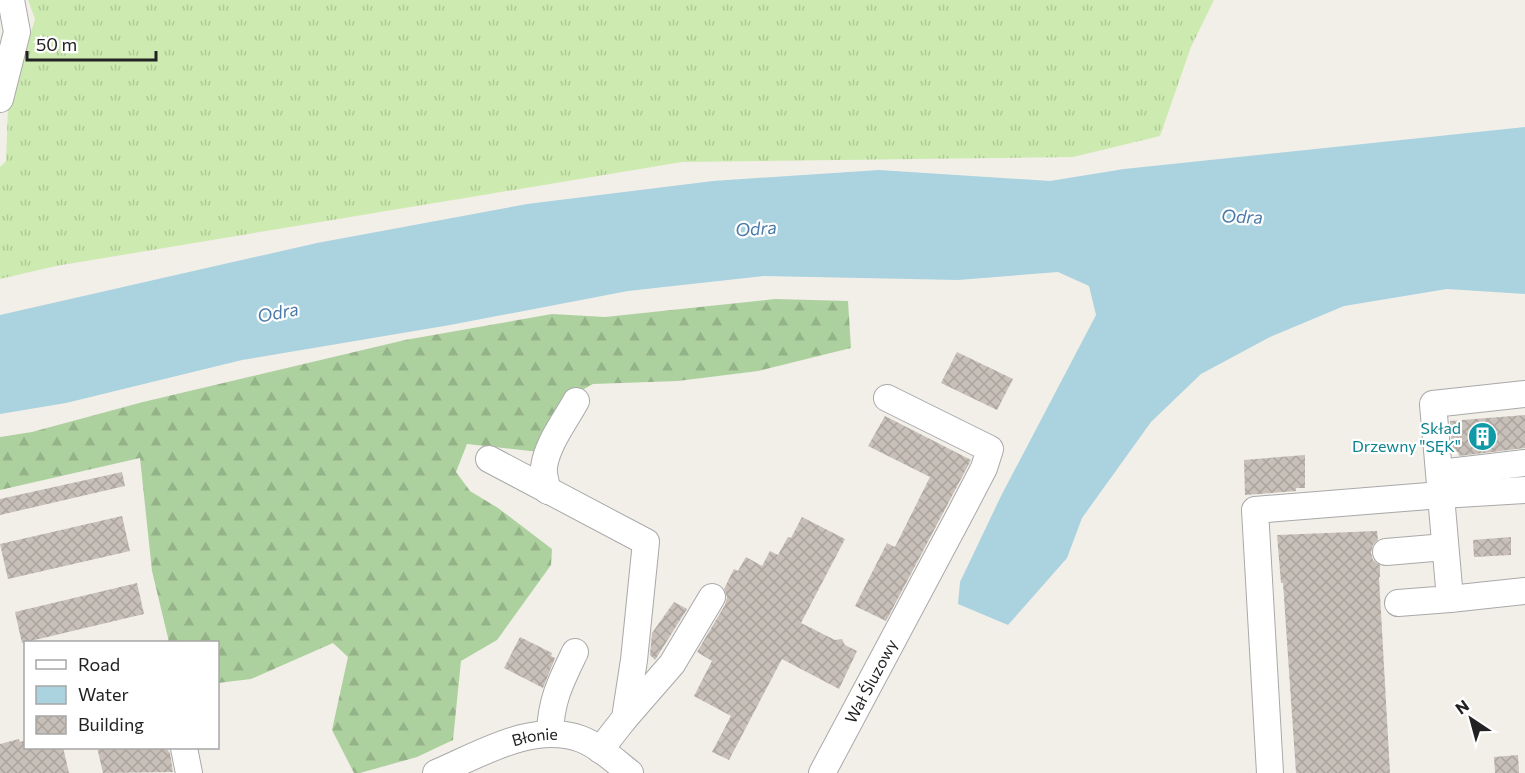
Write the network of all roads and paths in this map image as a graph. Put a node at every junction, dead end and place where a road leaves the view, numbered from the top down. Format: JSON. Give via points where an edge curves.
{"nodes":[{"id":1,"x":11,"y":0,"type":"edge"},
{"id":2,"x":0,"y":99,"type":"edge"},
{"id":3,"x":1525,"y":394,"type":"edge"},
{"id":4,"x":887,"y":398,"type":"dead end"},
{"id":5,"x":576,"y":401,"type":"dead end"},
{"id":6,"x":489,"y":459,"type":"dead end"},
{"id":7,"x":1525,"y":463,"type":"edge"},
{"id":8,"x":1440,"y":484,"type":"junction"},
{"id":9,"x":1525,"y":490,"type":"edge"},
{"id":10,"x":548,"y":491,"type":"junction"},
{"id":11,"x":1445,"y":547,"type":"junction"},
{"id":12,"x":1386,"y":552,"type":"dead end"},
{"id":13,"x":1525,"y":591,"type":"edge"},
{"id":14,"x":712,"y":597,"type":"dead end"},
{"id":15,"x":1450,"y":599,"type":"junction"},
{"id":16,"x":1398,"y":603,"type":"dead end"},
{"id":17,"x":575,"y":652,"type":"dead end"},
{"id":18,"x":625,"y":718,"type":"junction"},
{"id":19,"x":550,"y":733,"type":"junction"},
{"id":20,"x":184,"y":749,"type":"edge"},
{"id":21,"x":600,"y":750,"type":"junction"},
{"id":22,"x":189,"y":773,"type":"edge"},
{"id":23,"x":436,"y":773,"type":"edge"},
{"id":24,"x":630,"y":773,"type":"edge"},
{"id":25,"x":822,"y":773,"type":"edge"},
{"id":26,"x":1270,"y":773,"type":"edge"}],
"edges":[{"from":1,"to":2,"type":"street","via":[[18,33]]},
{"from":3,"to":8,"type":"street","via":[[1433,404]]},
{"from":4,"to":25,"type":"street","name":"Wał Śluzowy","via":[[990,449],[979,478]]},
{"from":5,"to":10,"type":"street","via":[[544,466]]},
{"from":6,"to":10,"type":"street"},
{"from":7,"to":8,"type":"street"},
{"from":8,"to":9,"type":"street"},
{"from":8,"to":11,"type":"street"},
{"from":8,"to":26,"type":"street","via":[[1255,510]]},
{"from":10,"to":18,"type":"street","via":[[646,542]]},
{"from":11,"to":12,"type":"street"},
{"from":11,"to":15,"type":"street"},
{"from":13,"to":15,"type":"street"},
{"from":14,"to":18,"type":"street","via":[[672,664]]},
{"from":15,"to":16,"type":"street"},
{"from":17,"to":19,"type":"street","via":[[556,691]]},
{"from":18,"to":21,"type":"street"},
{"from":19,"to":21,"type":"street","name":"Błonie","via":[[581,739]]},
{"from":19,"to":23,"type":"street","name":"Błonie","via":[[516,740]]},
{"from":20,"to":22,"type":"street"},
{"from":21,"to":24,"type":"street","name":"Błonie"}]}
